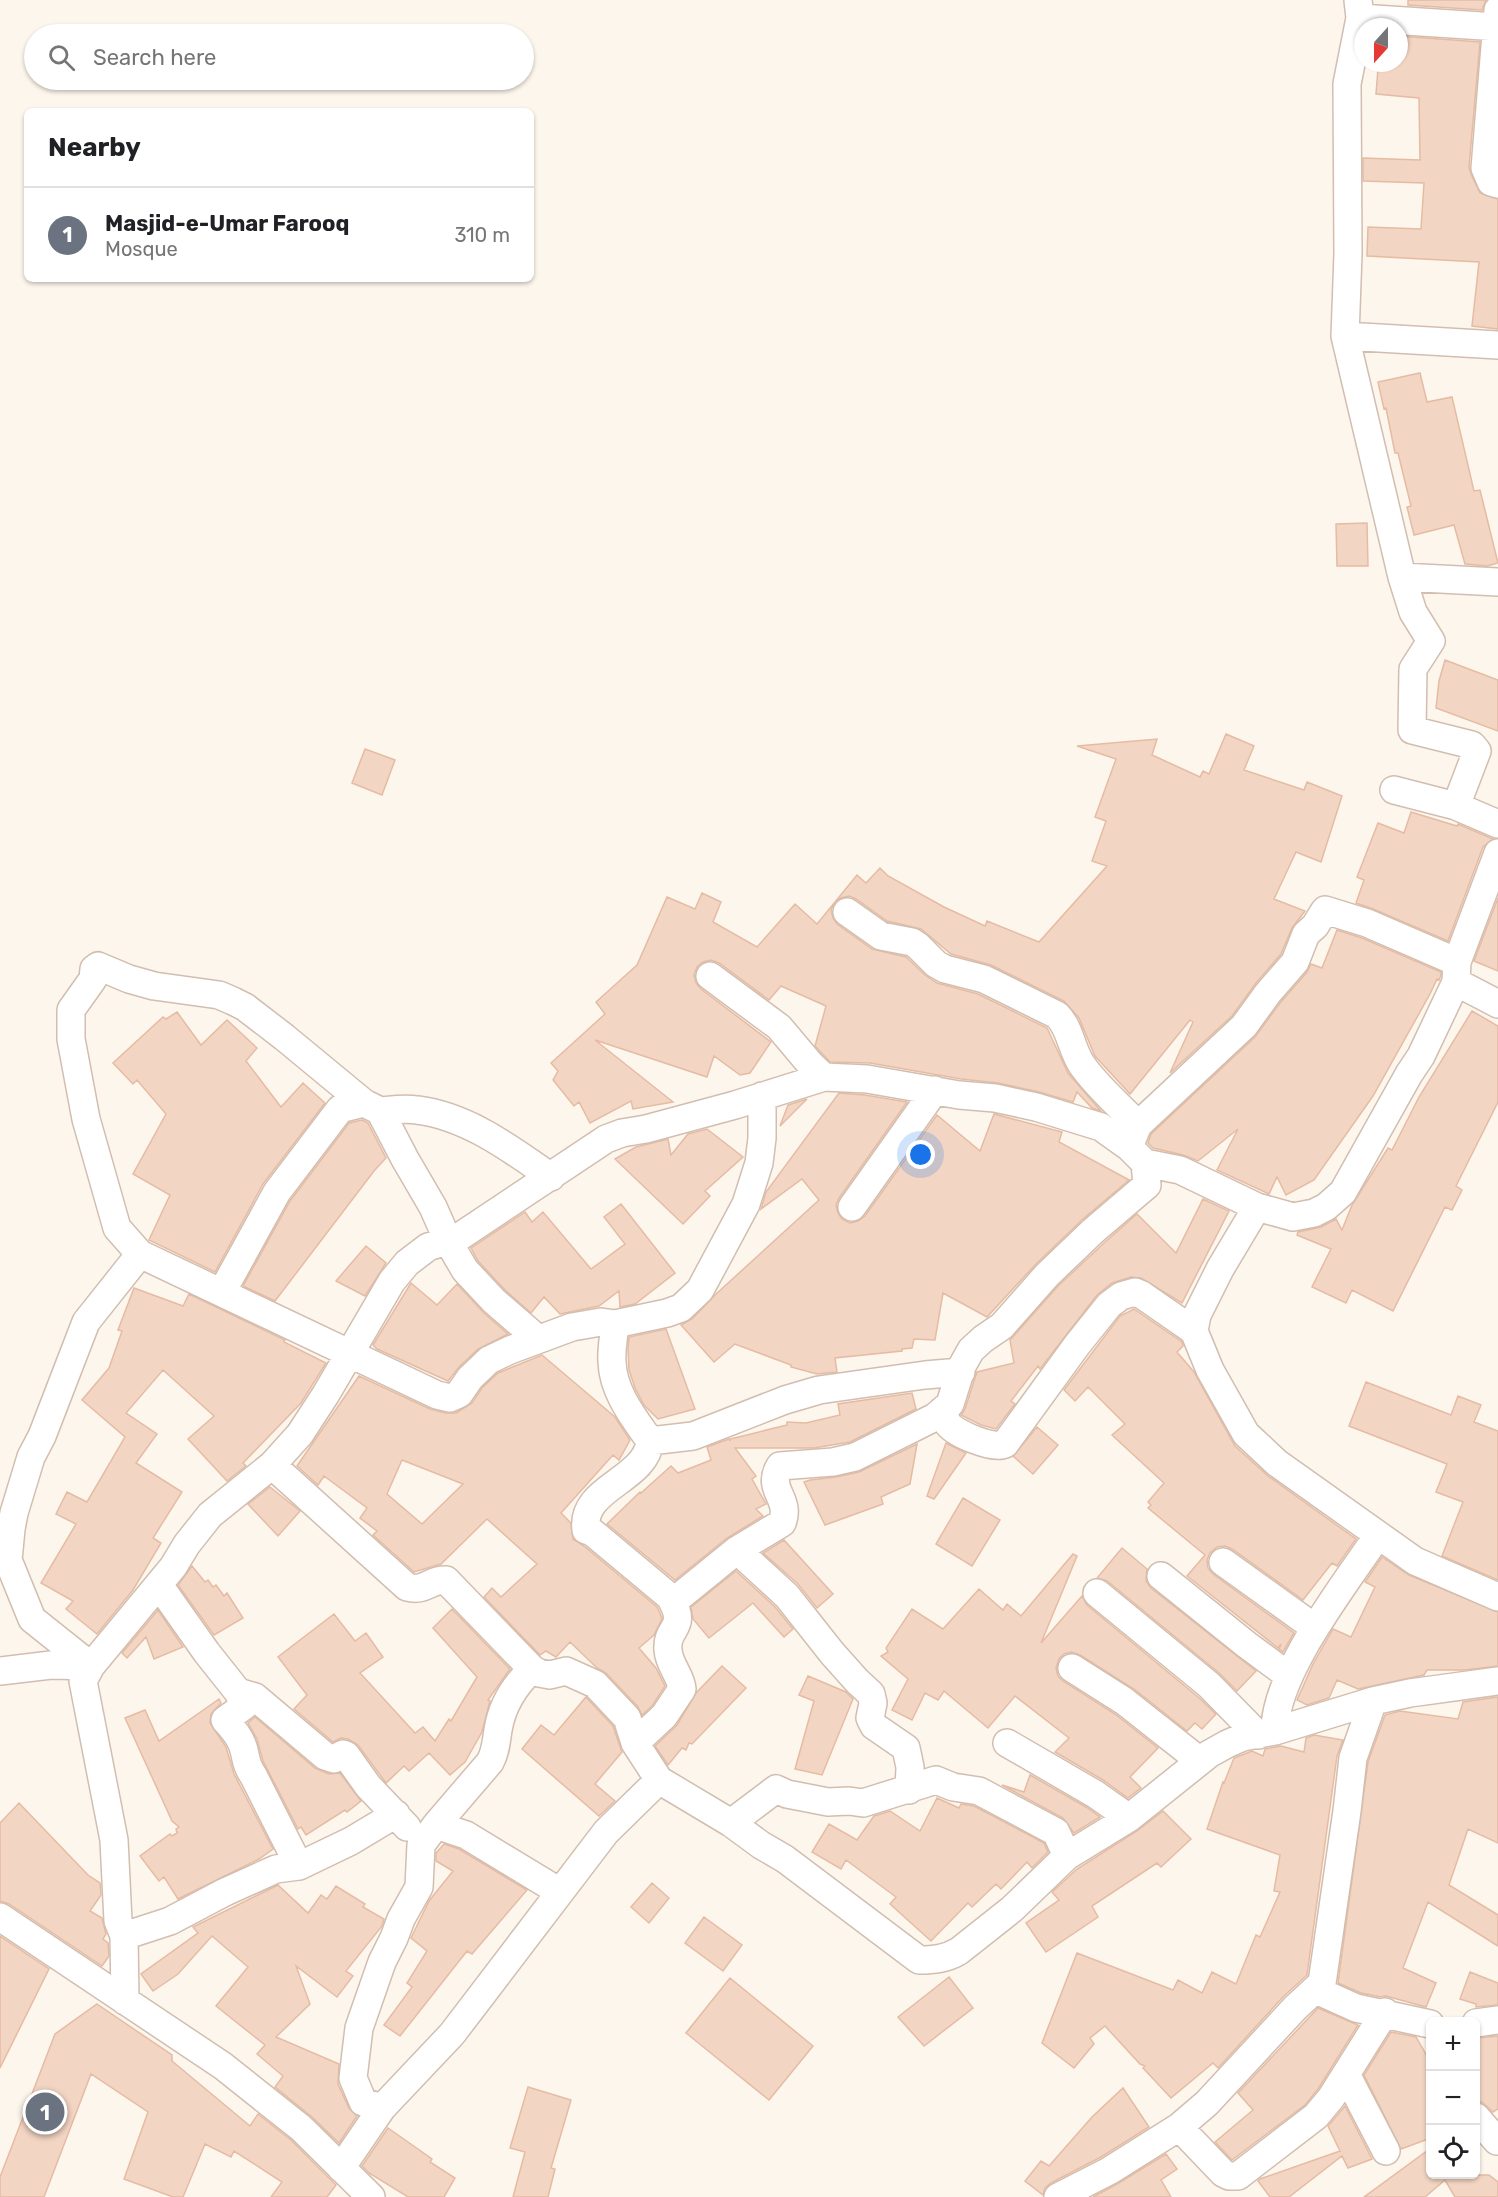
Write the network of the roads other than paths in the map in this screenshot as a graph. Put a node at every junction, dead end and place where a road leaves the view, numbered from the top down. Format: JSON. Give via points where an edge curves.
{"nodes":[{"id":1,"x":1359,"y":9,"type":"edge"},
{"id":2,"x":1498,"y":21,"type":"edge"},
{"id":3,"x":1498,"y":184,"type":"edge"},
{"id":4,"x":1345,"y":336,"type":"junction"},
{"id":5,"x":1498,"y":345,"type":"edge"},
{"id":6,"x":1402,"y":577,"type":"junction"},
{"id":7,"x":1498,"y":582,"type":"edge"},
{"id":8,"x":1394,"y":790,"type":"dead end"},
{"id":9,"x":1456,"y":806,"type":"junction"},
{"id":10,"x":1498,"y":824,"type":"edge"},
{"id":11,"x":1498,"y":853,"type":"edge"},
{"id":12,"x":847,"y":912,"type":"dead end"},
{"id":13,"x":1457,"y":972,"type":"junction"},
{"id":14,"x":710,"y":976,"type":"dead end"},
{"id":15,"x":1498,"y":1004,"type":"edge"},
{"id":16,"x":824,"y":1077,"type":"junction"},
{"id":17,"x":935,"y":1090,"type":"junction"},
{"id":18,"x":762,"y":1096,"type":"junction"},
{"id":19,"x":372,"y":1107,"type":"junction"},
{"id":20,"x":1137,"y":1145,"type":"junction"},
{"id":21,"x":550,"y":1177,"type":"junction"},
{"id":22,"x":852,"y":1207,"type":"dead end"},
{"id":23,"x":1257,"y":1207,"type":"junction"},
{"id":24,"x":448,"y":1241,"type":"junction"},
{"id":25,"x":140,"y":1254,"type":"junction"},
{"id":26,"x":222,"y":1292,"type":"junction"},
{"id":27,"x":615,"y":1324,"type":"junction"},
{"id":28,"x":1194,"y":1331,"type":"junction"},
{"id":29,"x":538,"y":1339,"type":"junction"},
{"id":30,"x":349,"y":1352,"type":"junction"},
{"id":31,"x":961,"y":1372,"type":"junction"},
{"id":32,"x":942,"y":1411,"type":"junction"},
{"id":33,"x":650,"y":1441,"type":"junction"},
{"id":34,"x":272,"y":1465,"type":"junction"},
{"id":35,"x":1378,"y":1535,"type":"junction"},
{"id":36,"x":737,"y":1550,"type":"junction"},
{"id":37,"x":1222,"y":1562,"type":"dead end"},
{"id":38,"x":1161,"y":1576,"type":"dead end"},
{"id":39,"x":159,"y":1585,"type":"junction"},
{"id":40,"x":1097,"y":1593,"type":"dead end"},
{"id":41,"x":1498,"y":1597,"type":"edge"},
{"id":42,"x":673,"y":1602,"type":"junction"},
{"id":43,"x":1315,"y":1628,"type":"junction"},
{"id":44,"x":91,"y":1666,"type":"junction"},
{"id":45,"x":532,"y":1668,"type":"junction"},
{"id":46,"x":1072,"y":1668,"type":"dead end"},
{"id":47,"x":0,"y":1671,"type":"edge"},
{"id":48,"x":1289,"y":1676,"type":"junction"},
{"id":49,"x":1498,"y":1681,"type":"edge"},
{"id":50,"x":238,"y":1692,"type":"junction"},
{"id":51,"x":1373,"y":1701,"type":"junction"},
{"id":52,"x":1266,"y":1733,"type":"junction"},
{"id":53,"x":635,"y":1743,"type":"junction"},
{"id":54,"x":1006,"y":1743,"type":"dead end"},
{"id":55,"x":1200,"y":1761,"type":"junction"},
{"id":56,"x":659,"y":1780,"type":"junction"},
{"id":57,"x":909,"y":1790,"type":"junction"},
{"id":58,"x":396,"y":1814,"type":"junction"},
{"id":59,"x":1129,"y":1818,"type":"junction"},
{"id":60,"x":731,"y":1823,"type":"junction"},
{"id":61,"x":428,"y":1835,"type":"junction"},
{"id":62,"x":1068,"y":1856,"type":"junction"},
{"id":63,"x":299,"y":1866,"type":"junction"},
{"id":64,"x":560,"y":1892,"type":"junction"},
{"id":65,"x":0,"y":1917,"type":"edge"},
{"id":66,"x":124,"y":1936,"type":"junction"},
{"id":67,"x":1316,"y":1990,"type":"junction"},
{"id":68,"x":125,"y":2001,"type":"junction"},
{"id":69,"x":1385,"y":2013,"type":"junction"},
{"id":70,"x":1498,"y":2020,"type":"edge"},
{"id":71,"x":1480,"y":2022,"type":"edge"},
{"id":72,"x":1426,"y":2026,"type":"edge"},
{"id":73,"x":1346,"y":2074,"type":"junction"},
{"id":74,"x":382,"y":2108,"type":"junction"},
{"id":75,"x":1480,"y":2122,"type":"edge"},
{"id":76,"x":1179,"y":2127,"type":"junction"},
{"id":77,"x":1497,"y":2141,"type":"edge"},
{"id":78,"x":1386,"y":2151,"type":"dead end"},
{"id":79,"x":341,"y":2168,"type":"junction"},
{"id":80,"x":371,"y":2197,"type":"edge"},
{"id":81,"x":1058,"y":2197,"type":"edge"}],
"edges":[{"from":1,"to":2,"type":"street"},
{"from":1,"to":4,"type":"street","via":[[1347,84]]},
{"from":2,"to":3,"type":"street","via":[[1485,168],[1491,182]]},
{"from":4,"to":5,"type":"street"},
{"from":4,"to":6,"type":"street"},
{"from":6,"to":7,"type":"street"},
{"from":6,"to":9,"type":"street","via":[[1413,612],[1431,641],[1413,669],[1412,730],[1472,745],[1477,751]]},
{"from":8,"to":9,"type":"street"},
{"from":9,"to":10,"type":"street"},
{"from":11,"to":13,"type":"street"},
{"from":12,"to":20,"type":"street","via":[[881,936],[912,942],[945,969],[984,979],[1057,1015],[1065,1023],[1084,1068]]},
{"from":13,"to":15,"type":"street"},
{"from":13,"to":20,"type":"street","via":[[1367,923],[1324,910],[1306,934],[1295,962],[1244,1026]]},
{"from":13,"to":23,"type":"street","via":[[1421,1056],[1343,1192],[1326,1206],[1304,1215]]},
{"from":14,"to":16,"type":"street","via":[[779,1027]]},
{"from":16,"to":17,"type":"street","via":[[867,1079]]},
{"from":16,"to":18,"type":"street"},
{"from":17,"to":20,"type":"street","via":[[1036,1107],[1101,1127]]},
{"from":17,"to":22,"type":"street"},
{"from":18,"to":21,"type":"street","via":[[606,1139]]},
{"from":18,"to":27,"type":"street","via":[[760,1155],[746,1204],[700,1290],[681,1308]]},
{"from":19,"to":21,"type":"street","via":[[433,1113],[457,1121],[501,1143]]},
{"from":19,"to":24,"type":"street","via":[[434,1207]]},
{"from":19,"to":25,"type":"street","via":[[245,1007],[219,994],[154,986],[101,966],[95,968],[93,979],[71,1010],[71,1039],[86,1119],[117,1228]]},
{"from":19,"to":26,"type":"street","via":[[340,1109],[277,1192]]},
{"from":20,"to":23,"type":"street"},
{"from":20,"to":31,"type":"street","via":[[1147,1185],[1047,1275],[1002,1326],[977,1344]]},
{"from":21,"to":24,"type":"street","via":[[459,1238]]},
{"from":23,"to":28,"type":"street","via":[[1220,1269],[1197,1315]]},
{"from":24,"to":29,"type":"street","via":[[465,1270]]},
{"from":24,"to":30,"type":"street","via":[[428,1247],[407,1263]]},
{"from":25,"to":26,"type":"street"},
{"from":25,"to":44,"type":"street","via":[[86,1322],[31,1457],[10,1536],[8,1560],[32,1619]]},
{"from":26,"to":30,"type":"street"},
{"from":27,"to":29,"type":"street","via":[[572,1327]]},
{"from":27,"to":33,"type":"street","via":[[612,1362],[616,1385]]},
{"from":28,"to":32,"type":"street","via":[[1142,1295],[1135,1292],[1120,1296],[1077,1345],[1005,1444],[996,1446],[964,1434],[948,1423]]},
{"from":28,"to":35,"type":"street","via":[[1210,1370],[1246,1434],[1277,1463]]},
{"from":29,"to":30,"type":"street","via":[[489,1360],[459,1394],[450,1398]]},
{"from":30,"to":34,"type":"street","via":[[300,1434]]},
{"from":31,"to":32,"type":"street","via":[[950,1404]]},
{"from":31,"to":33,"type":"street","via":[[819,1390],[693,1436]]},
{"from":32,"to":36,"type":"street","via":[[855,1456],[833,1462],[780,1466],[775,1480],[785,1510],[782,1523]]},
{"from":33,"to":42,"type":"street","via":[[641,1464],[590,1506],[586,1530]]},
{"from":34,"to":39,"type":"street","via":[[210,1515]]},
{"from":34,"to":45,"type":"street","via":[[407,1587],[419,1589],[440,1580],[450,1583]]},
{"from":35,"to":41,"type":"street","via":[[1427,1568]]},
{"from":35,"to":43,"type":"street"},
{"from":36,"to":42,"type":"street"},
{"from":36,"to":57,"type":"street","via":[[787,1596],[871,1694],[870,1718],[874,1726],[906,1748]]},
{"from":37,"to":43,"type":"street"},
{"from":38,"to":48,"type":"street"},
{"from":39,"to":44,"type":"street"},
{"from":39,"to":50,"type":"street"},
{"from":40,"to":52,"type":"street"},
{"from":42,"to":53,"type":"street","via":[[678,1622],[667,1647],[682,1689],[664,1716]]},
{"from":43,"to":48,"type":"street"},
{"from":44,"to":47,"type":"street","via":[[51,1665]]},
{"from":44,"to":66,"type":"street","via":[[83,1681],[114,1840],[118,1921]]},
{"from":45,"to":53,"type":"street","via":[[550,1675],[566,1671],[595,1684],[627,1718]]},
{"from":45,"to":61,"type":"street","via":[[511,1693],[490,1762]]},
{"from":46,"to":55,"type":"street","via":[[1125,1701]]},
{"from":48,"to":52,"type":"street"},
{"from":49,"to":51,"type":"street"},
{"from":50,"to":58,"type":"street","via":[[255,1697],[325,1756],[334,1759],[346,1755],[368,1786]]},
{"from":50,"to":63,"type":"street","via":[[244,1706],[225,1720],[243,1744],[246,1765]]},
{"from":51,"to":52,"type":"street"},
{"from":51,"to":67,"type":"street","via":[[1353,1758],[1324,1976]]},
{"from":52,"to":55,"type":"street","via":[[1243,1737]]},
{"from":53,"to":56,"type":"street"},
{"from":54,"to":59,"type":"street"},
{"from":55,"to":59,"type":"street"},
{"from":56,"to":60,"type":"street"},
{"from":56,"to":64,"type":"street","via":[[606,1832]]},
{"from":57,"to":60,"type":"street","via":[[863,1803],[828,1802],[776,1789]]},
{"from":57,"to":62,"type":"street","via":[[936,1780],[979,1791],[1056,1832]]},
{"from":58,"to":61,"type":"street"},
{"from":58,"to":63,"type":"street"},
{"from":59,"to":62,"type":"street"},
{"from":60,"to":62,"type":"street","via":[[919,1960],[935,1960],[959,1951],[1012,1909]]},
{"from":61,"to":64,"type":"street","via":[[466,1835]]},
{"from":61,"to":74,"type":"street","via":[[418,1887],[382,1962],[359,2028],[353,2078],[363,2102]]},
{"from":63,"to":66,"type":"street","via":[[276,1869],[170,1921]]},
{"from":64,"to":74,"type":"street","via":[[452,2034]]},
{"from":65,"to":68,"type":"street"},
{"from":66,"to":68,"type":"street"},
{"from":67,"to":69,"type":"street","via":[[1356,2008]]},
{"from":67,"to":76,"type":"street"},
{"from":68,"to":79,"type":"street","via":[[223,2066],[301,2128]]},
{"from":69,"to":72,"type":"street"},
{"from":69,"to":73,"type":"street"},
{"from":70,"to":71,"type":"street"},
{"from":73,"to":76,"type":"street","via":[[1316,2116],[1238,2176],[1223,2173]]},
{"from":73,"to":78,"type":"street"},
{"from":74,"to":79,"type":"street"},
{"from":75,"to":77,"type":"street"},
{"from":76,"to":81,"type":"street","via":[[1109,2171]]},
{"from":79,"to":80,"type":"street"}]}
